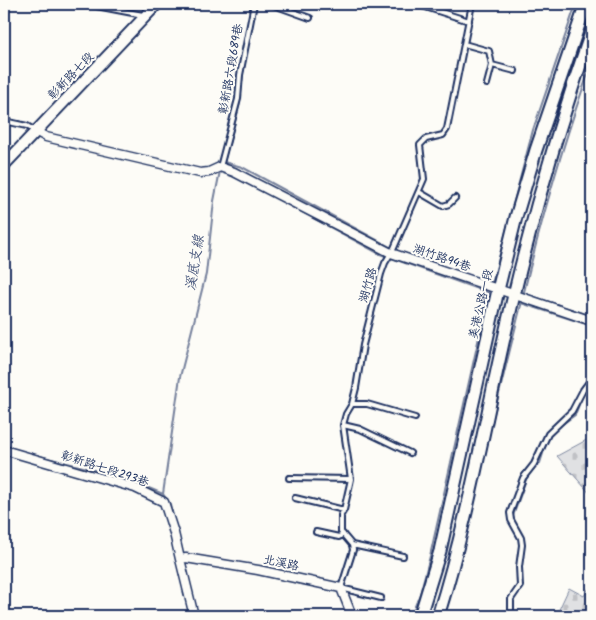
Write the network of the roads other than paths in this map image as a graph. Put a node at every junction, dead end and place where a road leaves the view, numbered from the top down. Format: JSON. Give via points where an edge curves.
{"nodes":[{"id":1,"x":86,"y":4,"type":"edge"},
{"id":2,"x":156,"y":4,"type":"edge"},
{"id":3,"x":254,"y":4,"type":"edge"},
{"id":4,"x":271,"y":4,"type":"edge"},
{"id":5,"x":416,"y":4,"type":"edge"},
{"id":6,"x":472,"y":4,"type":"edge"},
{"id":7,"x":586,"y":4,"type":"edge"},
{"id":8,"x":145,"y":16,"type":"junction"},
{"id":9,"x":310,"y":18,"type":"dead end"},
{"id":10,"x":469,"y":21,"type":"junction"},
{"id":11,"x":592,"y":30,"type":"edge"},
{"id":12,"x":464,"y":44,"type":"junction"},
{"id":13,"x":492,"y":65,"type":"junction"},
{"id":14,"x":515,"y":71,"type":"dead end"},
{"id":15,"x":487,"y":84,"type":"dead end"},
{"id":16,"x":4,"y":120,"type":"edge"},
{"id":17,"x":35,"y":131,"type":"junction"},
{"id":18,"x":4,"y":165,"type":"edge"},
{"id":19,"x":220,"y":167,"type":"junction"},
{"id":20,"x":419,"y":192,"type":"junction"},
{"id":21,"x":455,"y":198,"type":"dead end"},
{"id":22,"x":391,"y":253,"type":"junction"},
{"id":23,"x":498,"y":290,"type":"junction"},
{"id":24,"x":514,"y":294,"type":"junction"},
{"id":25,"x":592,"y":320,"type":"edge"},
{"id":26,"x":592,"y":378,"type":"edge"},
{"id":27,"x":352,"y":404,"type":"junction"},
{"id":28,"x":415,"y":418,"type":"dead end"},
{"id":29,"x":343,"y":425,"type":"junction"},
{"id":30,"x":4,"y":450,"type":"edge"},
{"id":31,"x":410,"y":453,"type":"dead end"},
{"id":32,"x":288,"y":478,"type":"dead end"},
{"id":33,"x":351,"y":479,"type":"junction"},
{"id":34,"x":295,"y":498,"type":"dead end"},
{"id":35,"x":344,"y":510,"type":"junction"},
{"id":36,"x":316,"y":532,"type":"dead end"},
{"id":37,"x":343,"y":534,"type":"junction"},
{"id":38,"x":352,"y":545,"type":"junction"},
{"id":39,"x":403,"y":556,"type":"dead end"},
{"id":40,"x":183,"y":559,"type":"junction"},
{"id":41,"x":341,"y":588,"type":"junction"},
{"id":42,"x":381,"y":598,"type":"dead end"},
{"id":43,"x":349,"y":615,"type":"edge"},
{"id":44,"x":194,"y":616,"type":"edge"},
{"id":45,"x":420,"y":616,"type":"edge"},
{"id":46,"x":438,"y":616,"type":"edge"},
{"id":47,"x":510,"y":616,"type":"edge"}],
"edges":[{"from":1,"to":8,"type":"lane"},
{"from":2,"to":8,"type":"street","name":"彰新路七段"},
{"from":3,"to":19,"type":"lane","name":"彰新路六段689巷","via":[[238,99]]},
{"from":4,"to":9,"type":"lane"},
{"from":5,"to":10,"type":"lane"},
{"from":6,"to":10,"type":"lane","name":"湖竹路"},
{"from":7,"to":23,"type":"main road","name":"美港公路一段","via":[[536,150]]},
{"from":8,"to":17,"type":"street","name":"彰新路七段"},
{"from":10,"to":12,"type":"lane","name":"湖竹路"},
{"from":11,"to":24,"type":"main road","via":[[562,122]]},
{"from":12,"to":13,"type":"lane","via":[[489,51]]},
{"from":12,"to":20,"type":"lane","name":"湖竹路","via":[[447,129],[443,135],[426,139],[420,145],[424,179]]},
{"from":13,"to":14,"type":"lane"},
{"from":13,"to":15,"type":"lane"},
{"from":16,"to":17,"type":"lane"},
{"from":17,"to":18,"type":"street","name":"彰新路七段"},
{"from":17,"to":19,"type":"street","via":[[46,137],[200,172]]},
{"from":19,"to":22,"type":"street","name":"湖竹路94巷"},
{"from":20,"to":21,"type":"lane","via":[[442,206]]},
{"from":20,"to":22,"type":"lane","name":"湖竹路"},
{"from":22,"to":23,"type":"street","name":"湖竹路94巷"},
{"from":22,"to":27,"type":"lane","name":"湖竹路","via":[[381,274]]},
{"from":23,"to":24,"type":"street","name":"湖竹路94巷"},
{"from":23,"to":45,"type":"main road","name":"美港公路一段","via":[[440,551]]},
{"from":24,"to":25,"type":"street","name":"湖竹路94巷"},
{"from":24,"to":46,"type":"main road","via":[[460,539]]},
{"from":26,"to":47,"type":"lane","via":[[572,411],[548,434],[534,464],[523,478],[510,513],[522,545],[520,586],[511,599]]},
{"from":27,"to":28,"type":"lane","via":[[367,404]]},
{"from":27,"to":29,"type":"lane","name":"湖竹路"},
{"from":29,"to":31,"type":"lane"},
{"from":29,"to":33,"type":"lane"},
{"from":30,"to":40,"type":"street","name":"彰新路七段293巷","via":[[135,488],[164,502]]},
{"from":32,"to":33,"type":"lane"},
{"from":33,"to":35,"type":"lane"},
{"from":34,"to":35,"type":"lane"},
{"from":35,"to":37,"type":"lane","via":[[341,516]]},
{"from":36,"to":37,"type":"lane","via":[[339,537]]},
{"from":37,"to":38,"type":"lane"},
{"from":38,"to":39,"type":"lane"},
{"from":38,"to":41,"type":"lane"},
{"from":40,"to":41,"type":"street","name":"北溪路","via":[[258,570]]},
{"from":40,"to":44,"type":"street","name":"彰新路七段293巷"},
{"from":41,"to":42,"type":"lane"},
{"from":41,"to":43,"type":"street"}]}
